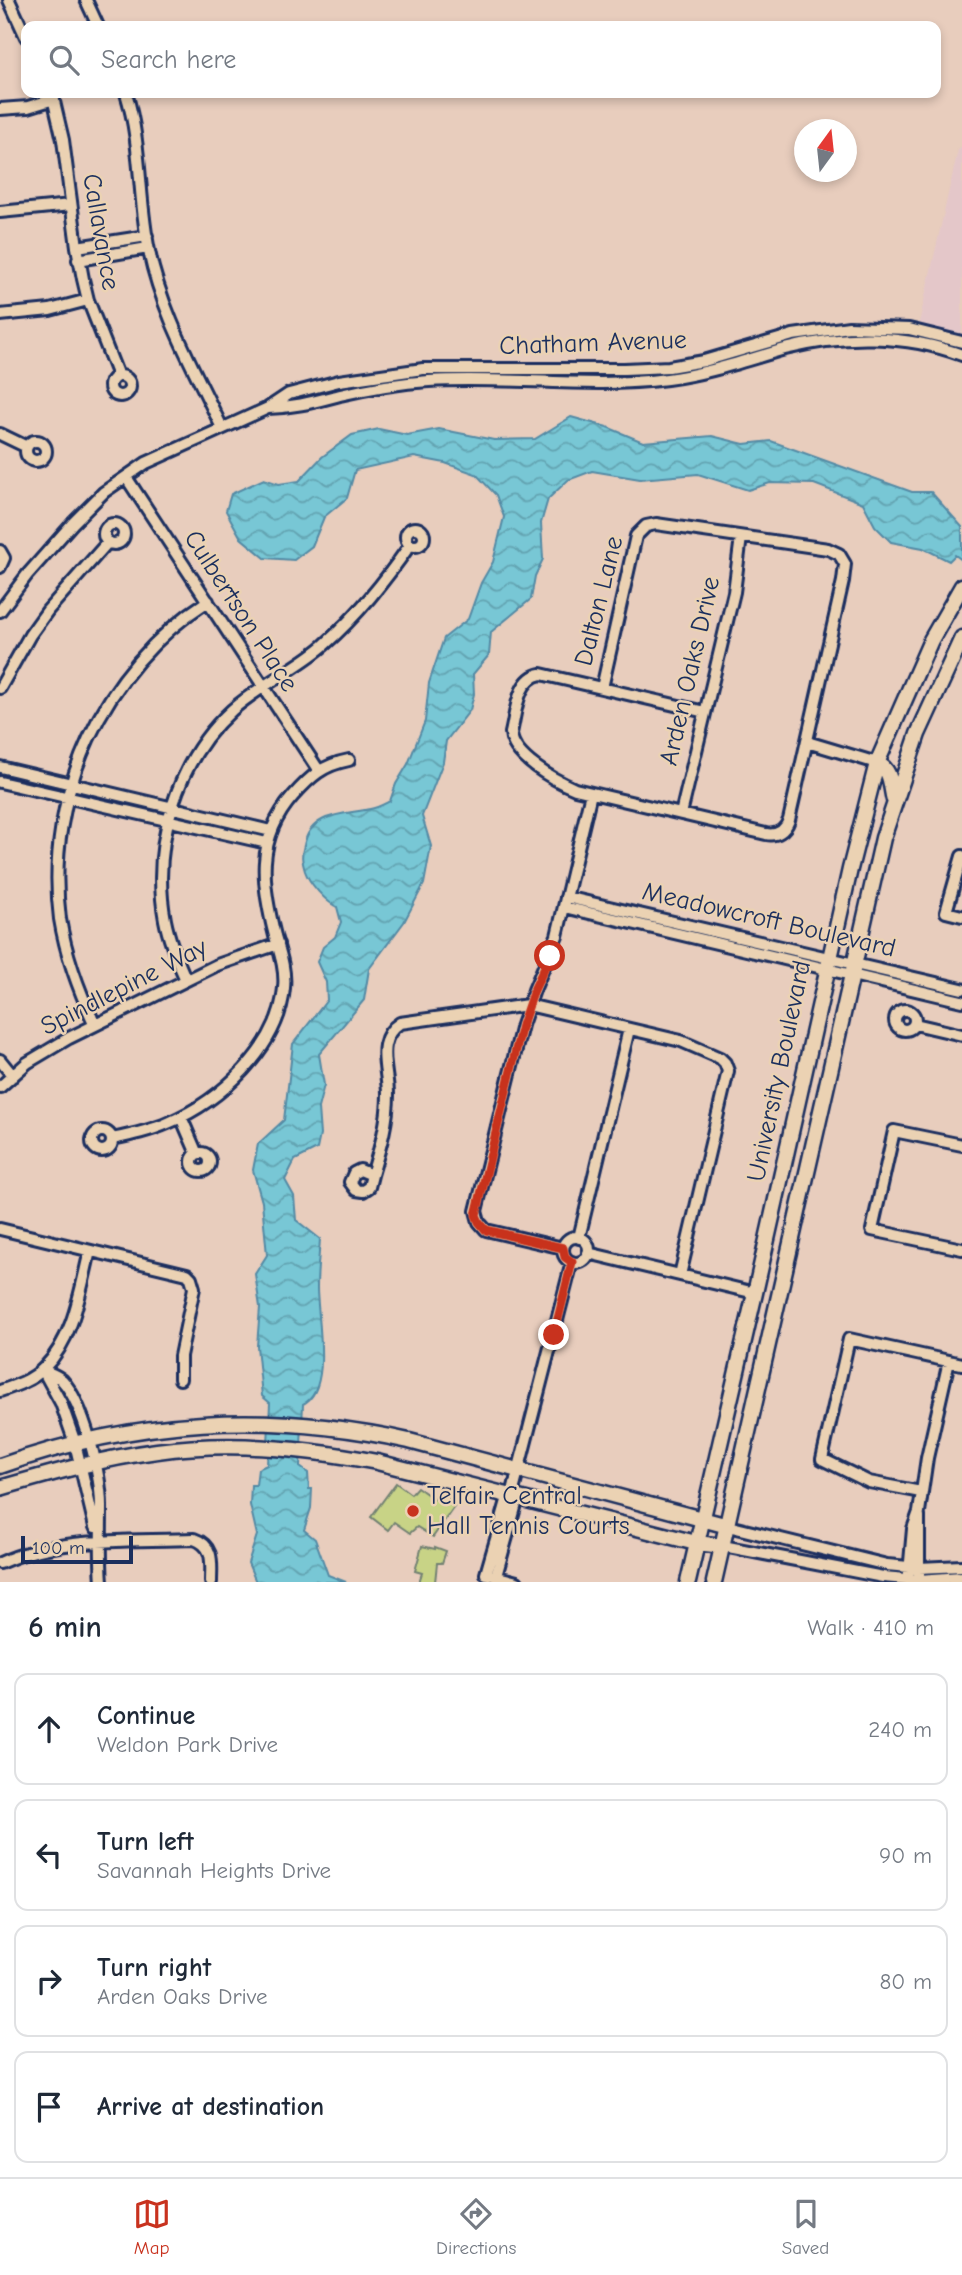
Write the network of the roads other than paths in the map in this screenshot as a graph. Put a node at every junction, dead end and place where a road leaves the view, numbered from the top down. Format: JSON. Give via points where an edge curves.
{"nodes":[{"id":1,"x":9,"y":0,"type":"edge"},
{"id":2,"x":86,"y":0,"type":"edge"},
{"id":3,"x":96,"y":21,"type":"edge"},
{"id":4,"x":21,"y":26,"type":"edge"},
{"id":5,"x":48,"y":98,"type":"edge"},
{"id":6,"x":53,"y":98,"type":"edge"},
{"id":7,"x":127,"y":98,"type":"edge"},
{"id":8,"x":0,"y":109,"type":"edge"},
{"id":9,"x":71,"y":205,"type":"junction"},
{"id":10,"x":0,"y":212,"type":"edge"},
{"id":11,"x":148,"y":242,"type":"junction"},
{"id":12,"x":76,"y":247,"type":"junction"},
{"id":13,"x":78,"y":260,"type":"junction"},
{"id":14,"x":88,"y":300,"type":"junction"},
{"id":15,"x":0,"y":315,"type":"edge"},
{"id":16,"x":927,"y":338,"type":"junction"},
{"id":17,"x":962,"y":342,"type":"edge"},
{"id":18,"x":962,"y":355,"type":"edge"},
{"id":19,"x":118,"y":376,"type":"dead end"},
{"id":20,"x":222,"y":428,"type":"junction"},
{"id":21,"x":0,"y":434,"type":"edge"},
{"id":22,"x":27,"y":447,"type":"dead end"},
{"id":23,"x":126,"y":477,"type":"junction"},
{"id":24,"x":741,"y":537,"type":"junction"},
{"id":25,"x":108,"y":542,"type":"dead end"},
{"id":26,"x":410,"y":545,"type":"dead end"},
{"id":27,"x":0,"y":551,"type":"edge"},
{"id":28,"x":0,"y":567,"type":"edge"},
{"id":29,"x":962,"y":586,"type":"edge"},
{"id":30,"x":208,"y":601,"type":"junction"},
{"id":31,"x":0,"y":611,"type":"edge"},
{"id":32,"x":962,"y":638,"type":"edge"},
{"id":33,"x":264,"y":686,"type":"junction"},
{"id":34,"x":0,"y":688,"type":"edge"},
{"id":35,"x":601,"y":688,"type":"junction"},
{"id":36,"x":705,"y":712,"type":"junction"},
{"id":37,"x":807,"y":742,"type":"junction"},
{"id":38,"x":349,"y":760,"type":"dead end"},
{"id":39,"x":877,"y":763,"type":"junction"},
{"id":40,"x":0,"y":766,"type":"edge"},
{"id":41,"x":319,"y":771,"type":"junction"},
{"id":42,"x":0,"y":782,"type":"edge"},
{"id":43,"x":71,"y":784,"type":"junction"},
{"id":44,"x":591,"y":793,"type":"junction"},
{"id":45,"x":68,"y":797,"type":"junction"},
{"id":46,"x":894,"y":801,"type":"junction"},
{"id":47,"x":172,"y":808,"type":"junction"},
{"id":48,"x":681,"y":814,"type":"junction"},
{"id":49,"x":169,"y":821,"type":"junction"},
{"id":50,"x":271,"y":831,"type":"junction"},
{"id":51,"x":267,"y":844,"type":"junction"},
{"id":52,"x":962,"y":856,"type":"edge"},
{"id":53,"x":565,"y":902,"type":"junction"},
{"id":54,"x":962,"y":916,"type":"edge"},
{"id":55,"x":278,"y":944,"type":"junction"},
{"id":56,"x":828,"y":963,"type":"junction"},
{"id":57,"x":852,"y":969,"type":"junction"},
{"id":58,"x":186,"y":980,"type":"junction"},
{"id":59,"x":962,"y":989,"type":"edge"},
{"id":60,"x":962,"y":1001,"type":"edge"},
{"id":61,"x":528,"y":1005,"type":"junction"},
{"id":62,"x":915,"y":1024,"type":"dead end"},
{"id":63,"x":95,"y":1026,"type":"junction"},
{"id":64,"x":629,"y":1029,"type":"junction"},
{"id":65,"x":962,"y":1035,"type":"edge"},
{"id":66,"x":0,"y":1060,"type":"edge"},
{"id":67,"x":13,"y":1076,"type":"junction"},
{"id":68,"x":0,"y":1087,"type":"edge"},
{"id":69,"x":181,"y":1117,"type":"junction"},
{"id":70,"x":112,"y":1139,"type":"dead end"},
{"id":71,"x":962,"y":1145,"type":"edge"},
{"id":72,"x":197,"y":1154,"type":"dead end"},
{"id":73,"x":372,"y":1175,"type":"dead end"},
{"id":74,"x":0,"y":1229,"type":"edge"},
{"id":75,"x":579,"y":1238,"type":"junction"},
{"id":76,"x":563,"y":1248,"type":"junction"},
{"id":77,"x":962,"y":1250,"type":"edge"},
{"id":78,"x":90,"y":1251,"type":"junction"},
{"id":79,"x":588,"y":1253,"type":"junction"},
{"id":80,"x":572,"y":1262,"type":"junction"},
{"id":81,"x":680,"y":1275,"type":"junction"},
{"id":82,"x":755,"y":1293,"type":"junction"},
{"id":83,"x":771,"y":1332,"type":"junction"},
{"id":84,"x":949,"y":1361,"type":"junction"},
{"id":85,"x":962,"y":1364,"type":"edge"},
{"id":86,"x":43,"y":1370,"type":"junction"},
{"id":87,"x":180,"y":1379,"type":"dead end"},
{"id":88,"x":0,"y":1391,"type":"edge"},
{"id":89,"x":83,"y":1442,"type":"junction"},
{"id":90,"x":88,"y":1464,"type":"junction"},
{"id":91,"x":0,"y":1466,"type":"edge"},
{"id":92,"x":519,"y":1470,"type":"junction"},
{"id":93,"x":0,"y":1488,"type":"edge"},
{"id":94,"x":921,"y":1492,"type":"junction"},
{"id":95,"x":512,"y":1495,"type":"junction"},
{"id":96,"x":702,"y":1520,"type":"junction"},
{"id":97,"x":728,"y":1526,"type":"junction"},
{"id":98,"x":696,"y":1542,"type":"junction"},
{"id":99,"x":99,"y":1543,"type":"junction"},
{"id":100,"x":723,"y":1546,"type":"junction"},
{"id":101,"x":0,"y":1563,"type":"edge"},
{"id":102,"x":962,"y":1566,"type":"edge"},
{"id":103,"x":914,"y":1573,"type":"junction"},
{"id":104,"x":962,"y":1577,"type":"edge"},
{"id":105,"x":102,"y":1582,"type":"edge"},
{"id":106,"x":211,"y":1582,"type":"edge"},
{"id":107,"x":517,"y":1582,"type":"edge"},
{"id":108,"x":688,"y":1582,"type":"edge"},
{"id":109,"x":715,"y":1582,"type":"edge"}],
"edges":[{"from":1,"to":4,"type":"street"},
{"from":2,"to":3,"type":"street"},
{"from":5,"to":8,"type":"street","via":[[28,107]]},
{"from":6,"to":9,"type":"street","name":"Callavance"},
{"from":7,"to":11,"type":"street"},
{"from":9,"to":10,"type":"street"},
{"from":9,"to":12,"type":"street","name":"Callavance"},
{"from":11,"to":12,"type":"street"},
{"from":11,"to":13,"type":"street"},
{"from":11,"to":20,"type":"street","via":[[163,304]]},
{"from":12,"to":13,"type":"street","name":"Callavance"},
{"from":13,"to":14,"type":"street","name":"Callavance"},
{"from":14,"to":15,"type":"street"},
{"from":14,"to":19,"type":"street","name":"Callavance"},
{"from":16,"to":17,"type":"street","name":"Chatham Avenue"},
{"from":16,"to":18,"type":"street","name":"Chatham Avenue"},
{"from":16,"to":20,"type":"street","name":"Chatham Avenue","via":[[802,345],[667,380],[388,385],[295,407],[268,408]]},
{"from":20,"to":23,"type":"street","name":"Chatham Avenue"},
{"from":21,"to":22,"type":"street"},
{"from":23,"to":30,"type":"street","name":"Culbertson Place"},
{"from":23,"to":31,"type":"street","name":"Chatham Avenue","via":[[73,523]]},
{"from":24,"to":35,"type":"street","name":"Dalton Lane","via":[[656,524],[643,527],[636,536]]},
{"from":24,"to":36,"type":"street","name":"Arden Oaks Drive"},
{"from":24,"to":37,"type":"street","via":[[828,549],[845,564]]},
{"from":25,"to":34,"type":"street","via":[[48,610]]},
{"from":26,"to":33,"type":"street","via":[[378,590],[345,625],[306,660]]},
{"from":27,"to":28,"type":"street","via":[[4,558]]},
{"from":29,"to":39,"type":"main road","name":"University Boulevard","via":[[931,640]]},
{"from":30,"to":33,"type":"street","name":"Culbertson Place"},
{"from":30,"to":43,"type":"street","via":[[167,630],[132,667],[102,712]]},
{"from":32,"to":46,"type":"main road","name":"University Boulevard","via":[[923,721]]},
{"from":33,"to":41,"type":"street","name":"Culbertson Place"},
{"from":33,"to":47,"type":"street","via":[[213,730],[187,769]]},
{"from":35,"to":36,"type":"street"},
{"from":35,"to":44,"type":"street","via":[[548,675],[531,677],[522,691],[511,733],[519,754],[555,779]]},
{"from":36,"to":48,"type":"street","name":"Arden Oaks Drive"},
{"from":37,"to":39,"type":"street"},
{"from":37,"to":48,"type":"street","via":[[787,824],[777,833]]},
{"from":38,"to":41,"type":"street"},
{"from":39,"to":46,"type":"main road","via":[[885,766]]},
{"from":39,"to":56,"type":"main road","name":"University Boulevard"},
{"from":40,"to":43,"type":"street"},
{"from":41,"to":50,"type":"street","via":[[289,800]]},
{"from":42,"to":45,"type":"street"},
{"from":43,"to":45,"type":"street"},
{"from":43,"to":47,"type":"street"},
{"from":44,"to":48,"type":"street"},
{"from":44,"to":53,"type":"street"},
{"from":45,"to":49,"type":"street"},
{"from":45,"to":63,"type":"street","via":[[59,856],[60,919],[74,974]]},
{"from":46,"to":57,"type":"main road","name":"University Boulevard"},
{"from":47,"to":49,"type":"street"},
{"from":47,"to":50,"type":"street"},
{"from":49,"to":51,"type":"street"},
{"from":49,"to":58,"type":"street","via":[[161,860],[162,900],[170,940]]},
{"from":50,"to":51,"type":"street"},
{"from":51,"to":55,"type":"street","via":[[263,877]]},
{"from":52,"to":54,"type":"street","via":[[946,912]]},
{"from":53,"to":56,"type":"street","name":"Meadowcroft Boulevard"},
{"from":53,"to":61,"type":"street","via":[[554,945]]},
{"from":55,"to":58,"type":"street","name":"Spindlepine Way"},
{"from":55,"to":69,"type":"street","via":[[285,986],[269,1036],[224,1087]]},
{"from":56,"to":57,"type":"street","name":"Meadowcroft Boulevard"},
{"from":56,"to":82,"type":"main road","name":"University Boulevard"},
{"from":57,"to":59,"type":"street","name":"Meadowcroft Boulevard"},
{"from":57,"to":60,"type":"street","name":"Meadowcroft Boulevard"},
{"from":57,"to":83,"type":"main road","name":"University Boulevard"},
{"from":58,"to":63,"type":"street","name":"Spindlepine Way"},
{"from":61,"to":64,"type":"street"},
{"from":61,"to":73,"type":"street","via":[[395,1026],[384,1052],[387,1111]]},
{"from":61,"to":76,"type":"street","via":[[477,1208],[479,1222],[486,1230]]},
{"from":62,"to":65,"type":"street"},
{"from":63,"to":67,"type":"street","name":"Spindlepine Way"},
{"from":64,"to":75,"type":"street"},
{"from":64,"to":81,"type":"street","via":[[681,1041],[725,1063],[727,1075]]},
{"from":66,"to":67,"type":"street"},
{"from":67,"to":68,"type":"street","name":"Spindlepine Way"},
{"from":69,"to":70,"type":"street","via":[[143,1133]]},
{"from":69,"to":72,"type":"street"},
{"from":71,"to":77,"type":"street","via":[[894,1131],[872,1230]]},
{"from":74,"to":78,"type":"street"},
{"from":75,"to":76,"type":"street","via":[[568,1240]]},
{"from":75,"to":79,"type":"street","via":[[587,1244]]},
{"from":76,"to":80,"type":"street"},
{"from":78,"to":86,"type":"street","via":[[70,1330]]},
{"from":78,"to":87,"type":"street","via":[[183,1272],[193,1282]]},
{"from":79,"to":80,"type":"street","via":[[583,1261]]},
{"from":79,"to":81,"type":"street"},
{"from":80,"to":92,"type":"street"},
{"from":81,"to":82,"type":"street"},
{"from":82,"to":83,"type":"main road","via":[[765,1303]]},
{"from":82,"to":96,"type":"main road","name":"University Boulevard"},
{"from":83,"to":97,"type":"main road","name":"University Boulevard"},
{"from":84,"to":85,"type":"street"},
{"from":84,"to":94,"type":"street"},
{"from":84,"to":94,"type":"street","via":[[849,1339],[822,1459],[869,1482]]},
{"from":86,"to":88,"type":"street"},
{"from":86,"to":89,"type":"street","via":[[61,1378],[76,1401]]},
{"from":89,"to":90,"type":"street"},
{"from":89,"to":91,"type":"main road"},
{"from":89,"to":92,"type":"main road","via":[[235,1421],[307,1424],[378,1434]]},
{"from":90,"to":93,"type":"main road"},
{"from":90,"to":95,"type":"main road","via":[[175,1449],[264,1447],[377,1462]]},
{"from":90,"to":99,"type":"street","via":[[101,1506]]},
{"from":92,"to":95,"type":"street"},
{"from":92,"to":96,"type":"main road"},
{"from":94,"to":103,"type":"street"},
{"from":95,"to":98,"type":"main road"},
{"from":95,"to":107,"type":"street","via":[[491,1575]]},
{"from":96,"to":97,"type":"main road"},
{"from":96,"to":98,"type":"main road","name":"University Boulevard"},
{"from":97,"to":100,"type":"main road","name":"University Boulevard"},
{"from":97,"to":103,"type":"street"},
{"from":98,"to":100,"type":"main road"},
{"from":98,"to":108,"type":"main road","name":"University Boulevard"},
{"from":99,"to":101,"type":"street","via":[[36,1550]]},
{"from":99,"to":105,"type":"street"},
{"from":99,"to":106,"type":"street","via":[[194,1539],[210,1552]]},
{"from":100,"to":103,"type":"street","via":[[883,1577]]},
{"from":100,"to":109,"type":"main road","name":"University Boulevard"},
{"from":102,"to":103,"type":"street"},
{"from":103,"to":104,"type":"street"}]}
